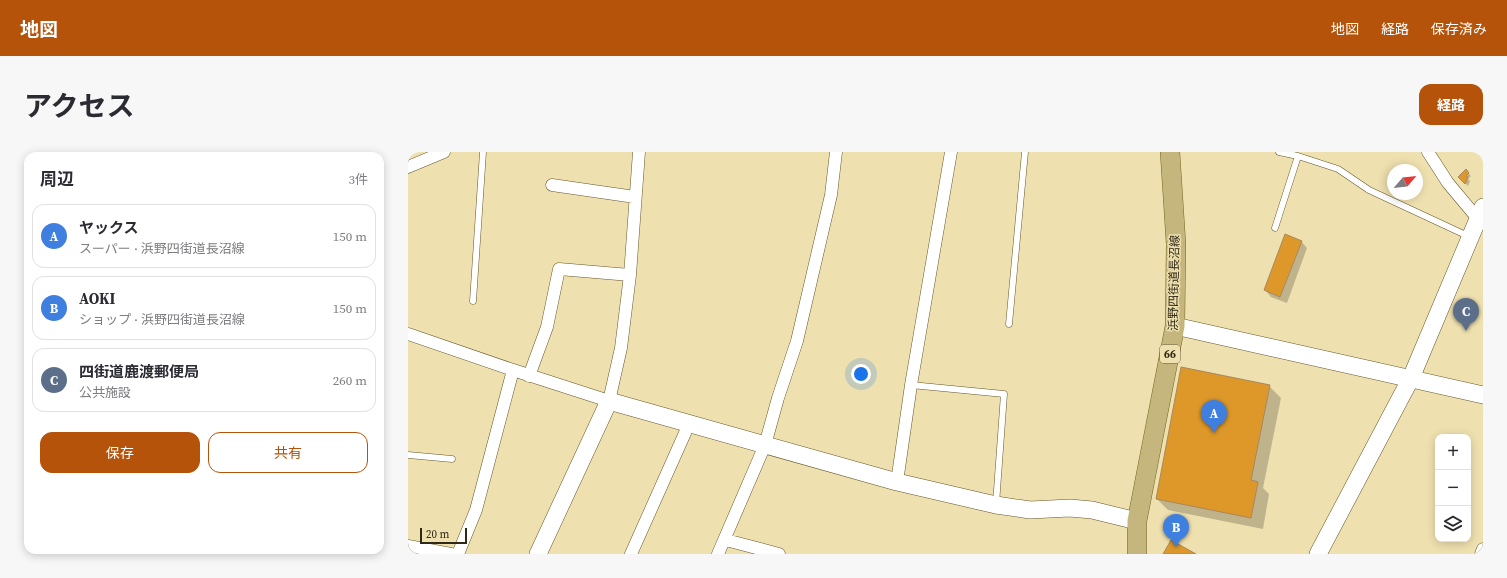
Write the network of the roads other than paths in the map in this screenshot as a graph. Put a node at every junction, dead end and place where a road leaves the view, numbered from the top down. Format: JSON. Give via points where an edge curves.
{"nodes":[{"id":1,"x":444,"y":152,"type":"edge"},
{"id":2,"x":483,"y":152,"type":"edge"},
{"id":3,"x":639,"y":152,"type":"edge"},
{"id":4,"x":836,"y":152,"type":"edge"},
{"id":5,"x":951,"y":152,"type":"edge"},
{"id":6,"x":1025,"y":152,"type":"edge"},
{"id":7,"x":1170,"y":152,"type":"edge"},
{"id":8,"x":1278,"y":152,"type":"edge"},
{"id":9,"x":1428,"y":152,"type":"edge"},
{"id":10,"x":1298,"y":156,"type":"junction"},
{"id":11,"x":408,"y":167,"type":"edge"},
{"id":12,"x":552,"y":186,"type":"dead end"},
{"id":13,"x":635,"y":197,"type":"junction"},
{"id":14,"x":1482,"y":217,"type":"edge"},
{"id":15,"x":1275,"y":228,"type":"dead end"},
{"id":16,"x":1471,"y":238,"type":"junction"},
{"id":17,"x":630,"y":275,"type":"junction"},
{"id":18,"x":473,"y":301,"type":"dead end"},
{"id":19,"x":1009,"y":324,"type":"dead end"},
{"id":20,"x":1175,"y":326,"type":"junction"},
{"id":21,"x":408,"y":334,"type":"edge"},
{"id":22,"x":513,"y":370,"type":"junction"},
{"id":23,"x":529,"y":376,"type":"junction"},
{"id":24,"x":1411,"y":378,"type":"junction"},
{"id":25,"x":911,"y":385,"type":"junction"},
{"id":26,"x":1483,"y":395,"type":"edge"},
{"id":27,"x":609,"y":402,"type":"junction"},
{"id":28,"x":689,"y":424,"type":"junction"},
{"id":29,"x":765,"y":445,"type":"junction"},
{"id":30,"x":408,"y":455,"type":"edge"},
{"id":31,"x":452,"y":459,"type":"dead end"},
{"id":32,"x":897,"y":482,"type":"junction"},
{"id":33,"x":996,"y":505,"type":"junction"},
{"id":34,"x":1137,"y":521,"type":"junction"},
{"id":35,"x":726,"y":540,"type":"junction"},
{"id":36,"x":408,"y":546,"type":"edge"},
{"id":37,"x":1483,"y":549,"type":"edge"},
{"id":38,"x":451,"y":554,"type":"edge"},
{"id":39,"x":458,"y":554,"type":"edge"},
{"id":40,"x":538,"y":554,"type":"edge"},
{"id":41,"x":631,"y":554,"type":"edge"},
{"id":42,"x":718,"y":554,"type":"edge"},
{"id":43,"x":779,"y":554,"type":"edge"},
{"id":44,"x":1137,"y":554,"type":"edge"},
{"id":45,"x":1318,"y":554,"type":"edge"},
{"id":46,"x":1482,"y":554,"type":"edge"}],
"edges":[{"from":1,"to":11,"type":"street"},
{"from":2,"to":18,"type":"lane"},
{"from":3,"to":13,"type":"street"},
{"from":4,"to":29,"type":"street","via":[[831,195],[814,272],[797,341]]},
{"from":5,"to":25,"type":"street"},
{"from":6,"to":19,"type":"lane"},
{"from":7,"to":20,"type":"main road","name":"浜野四街道長沼線","number":"66","via":[[1176,244]]},
{"from":8,"to":10,"type":"lane"},
{"from":9,"to":14,"type":"street","via":[[1448,183]]},
{"from":10,"to":15,"type":"lane"},
{"from":10,"to":16,"type":"lane","via":[[1338,169],[1369,190]]},
{"from":12,"to":13,"type":"street"},
{"from":13,"to":17,"type":"street"},
{"from":14,"to":16,"type":"street"},
{"from":16,"to":24,"type":"street"},
{"from":17,"to":23,"type":"street","via":[[559,269],[546,327]]},
{"from":17,"to":27,"type":"street","via":[[621,348]]},
{"from":20,"to":24,"type":"street"},
{"from":20,"to":34,"type":"main road","name":"浜野四街道長沼線","number":"66"},
{"from":21,"to":22,"type":"street"},
{"from":22,"to":23,"type":"street"},
{"from":22,"to":39,"type":"street","via":[[476,510]]},
{"from":23,"to":27,"type":"street"},
{"from":24,"to":26,"type":"street"},
{"from":24,"to":45,"type":"street"},
{"from":25,"to":32,"type":"street"},
{"from":25,"to":33,"type":"lane","via":[[1004,394]]},
{"from":27,"to":28,"type":"street"},
{"from":27,"to":40,"type":"street"},
{"from":28,"to":29,"type":"street"},
{"from":28,"to":41,"type":"street"},
{"from":29,"to":32,"type":"street"},
{"from":29,"to":35,"type":"street"},
{"from":30,"to":31,"type":"lane"},
{"from":32,"to":33,"type":"street"},
{"from":33,"to":34,"type":"street","via":[[1030,510],[1092,510]]},
{"from":34,"to":44,"type":"main road","name":"浜野四街道長沼線","number":"66"},
{"from":35,"to":42,"type":"street"},
{"from":35,"to":43,"type":"street"},
{"from":36,"to":38,"type":"street"},
{"from":37,"to":46,"type":"street"}]}
